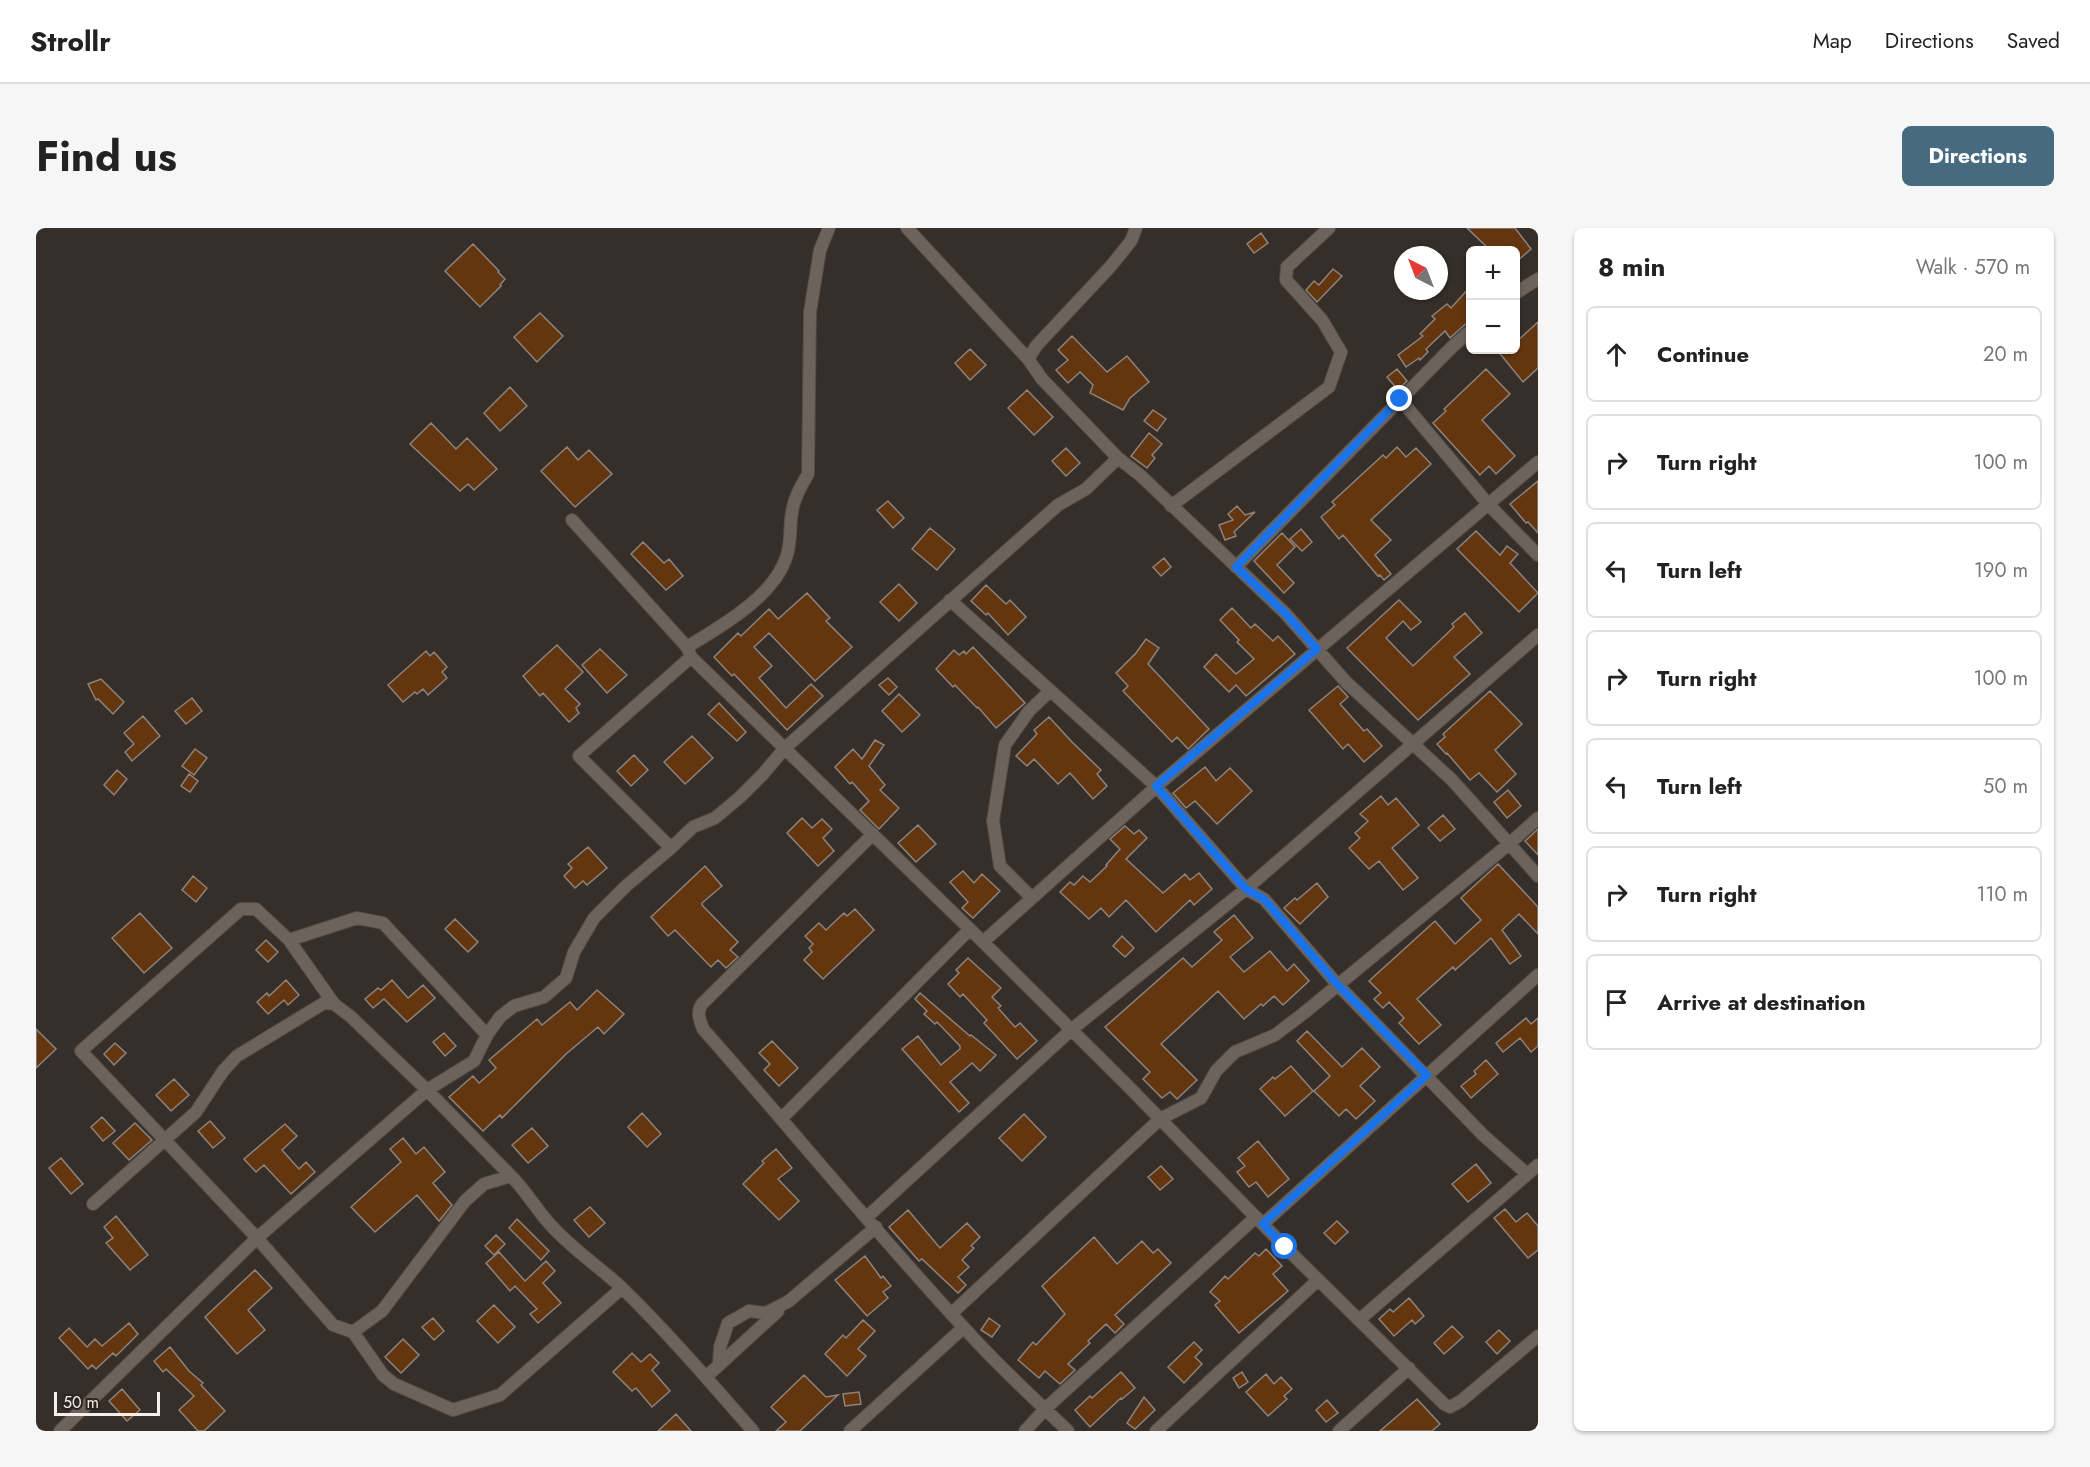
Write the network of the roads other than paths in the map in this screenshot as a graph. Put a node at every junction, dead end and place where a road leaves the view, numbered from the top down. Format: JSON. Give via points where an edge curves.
{"nodes":[{"id":1,"x":829,"y":228,"type":"edge"},
{"id":2,"x":907,"y":228,"type":"edge"},
{"id":3,"x":1136,"y":228,"type":"edge"},
{"id":4,"x":1329,"y":228,"type":"edge"},
{"id":5,"x":1538,"y":279,"type":"edge"},
{"id":6,"x":1520,"y":290,"type":"edge"},
{"id":7,"x":1466,"y":335,"type":"edge"},
{"id":8,"x":1028,"y":359,"type":"junction"},
{"id":9,"x":1400,"y":399,"type":"junction"},
{"id":10,"x":1118,"y":458,"type":"junction"},
{"id":11,"x":1538,"y":462,"type":"edge"},
{"id":12,"x":1488,"y":504,"type":"junction"},
{"id":13,"x":1171,"y":506,"type":"junction"},
{"id":14,"x":572,"y":520,"type":"dead end"},
{"id":15,"x":1538,"y":555,"type":"edge"},
{"id":16,"x":1236,"y":567,"type":"junction"},
{"id":17,"x":950,"y":600,"type":"junction"},
{"id":18,"x":1538,"y":635,"type":"edge"},
{"id":19,"x":1317,"y":649,"type":"junction"},
{"id":20,"x":689,"y":652,"type":"junction"},
{"id":21,"x":1050,"y":691,"type":"junction"},
{"id":22,"x":1413,"y":744,"type":"junction"},
{"id":23,"x":785,"y":748,"type":"junction"},
{"id":24,"x":1156,"y":786,"type":"junction"},
{"id":25,"x":1538,"y":818,"type":"edge"},
{"id":26,"x":873,"y":834,"type":"junction"},
{"id":27,"x":1509,"y":844,"type":"junction"},
{"id":28,"x":671,"y":848,"type":"junction"},
{"id":29,"x":1538,"y":876,"type":"edge"},
{"id":30,"x":1246,"y":889,"type":"junction"},
{"id":31,"x":1032,"y":898,"type":"junction"},
{"id":32,"x":970,"y":929,"type":"junction"},
{"id":33,"x":289,"y":940,"type":"junction"},
{"id":34,"x":983,"y":942,"type":"junction"},
{"id":35,"x":1538,"y":975,"type":"edge"},
{"id":36,"x":1337,"y":984,"type":"junction"},
{"id":37,"x":334,"y":1004,"type":"junction"},
{"id":38,"x":1071,"y":1030,"type":"junction"},
{"id":39,"x":487,"y":1035,"type":"junction"},
{"id":40,"x":1427,"y":1075,"type":"junction"},
{"id":41,"x":428,"y":1090,"type":"junction"},
{"id":42,"x":782,"y":1118,"type":"junction"},
{"id":43,"x":1160,"y":1119,"type":"junction"},
{"id":44,"x":164,"y":1139,"type":"junction"},
{"id":45,"x":1538,"y":1165,"type":"edge"},
{"id":46,"x":1527,"y":1174,"type":"junction"},
{"id":47,"x":511,"y":1176,"type":"junction"},
{"id":48,"x":93,"y":1204,"type":"dead end"},
{"id":49,"x":867,"y":1217,"type":"junction"},
{"id":50,"x":1259,"y":1221,"type":"junction"},
{"id":51,"x":876,"y":1227,"type":"junction"},
{"id":52,"x":257,"y":1238,"type":"junction"},
{"id":53,"x":1318,"y":1280,"type":"junction"},
{"id":54,"x":622,"y":1288,"type":"junction"},
{"id":55,"x":789,"y":1301,"type":"junction"},
{"id":56,"x":951,"y":1314,"type":"junction"},
{"id":57,"x":1359,"y":1320,"type":"junction"},
{"id":58,"x":963,"y":1328,"type":"junction"},
{"id":59,"x":353,"y":1332,"type":"junction"},
{"id":60,"x":1538,"y":1336,"type":"edge"},
{"id":61,"x":719,"y":1365,"type":"junction"},
{"id":62,"x":1409,"y":1368,"type":"junction"},
{"id":63,"x":706,"y":1377,"type":"junction"},
{"id":64,"x":1045,"y":1409,"type":"junction"},
{"id":65,"x":60,"y":1431,"type":"edge"},
{"id":66,"x":753,"y":1431,"type":"edge"},
{"id":67,"x":850,"y":1431,"type":"edge"},
{"id":68,"x":1025,"y":1431,"type":"edge"},
{"id":69,"x":1068,"y":1431,"type":"edge"},
{"id":70,"x":1156,"y":1431,"type":"edge"},
{"id":71,"x":1339,"y":1431,"type":"edge"}],
"edges":[{"from":1,"to":20,"type":"street","via":[[820,250],[810,312],[808,474],[791,514],[786,560],[767,590]]},
{"from":2,"to":8,"type":"street"},
{"from":3,"to":8,"type":"street","via":[[1111,266]]},
{"from":4,"to":13,"type":"street","via":[[1287,267],[1286,280],[1322,320],[1341,352],[1329,387]]},
{"from":5,"to":6,"type":"street"},
{"from":7,"to":9,"type":"street"},
{"from":8,"to":10,"type":"street","via":[[1042,379]]},
{"from":9,"to":12,"type":"street"},
{"from":9,"to":16,"type":"street"},
{"from":10,"to":13,"type":"street"},
{"from":10,"to":17,"type":"street","via":[[1086,489],[1058,505]]},
{"from":11,"to":12,"type":"street"},
{"from":12,"to":15,"type":"street"},
{"from":12,"to":19,"type":"street"},
{"from":13,"to":16,"type":"street"},
{"from":14,"to":20,"type":"street"},
{"from":16,"to":19,"type":"street"},
{"from":17,"to":21,"type":"street"},
{"from":17,"to":23,"type":"street"},
{"from":18,"to":22,"type":"street"},
{"from":19,"to":22,"type":"street","via":[[1346,682]]},
{"from":19,"to":24,"type":"street"},
{"from":20,"to":23,"type":"street"},
{"from":20,"to":28,"type":"street","via":[[579,756]]},
{"from":21,"to":24,"type":"street"},
{"from":21,"to":31,"type":"street","via":[[1029,711],[1005,745],[993,821],[1000,866]]},
{"from":22,"to":27,"type":"street","via":[[1452,780]]},
{"from":22,"to":30,"type":"street"},
{"from":23,"to":26,"type":"street"},
{"from":23,"to":28,"type":"street","via":[[740,797],[715,818],[693,827]]},
{"from":24,"to":30,"type":"street"},
{"from":24,"to":31,"type":"street"},
{"from":25,"to":27,"type":"street"},
{"from":26,"to":32,"type":"street"},
{"from":26,"to":42,"type":"street","via":[[699,1009],[703,1029]]},
{"from":27,"to":29,"type":"street"},
{"from":27,"to":36,"type":"street"},
{"from":28,"to":39,"type":"street","via":[[594,918],[574,952],[566,978],[544,997],[514,1006]]},
{"from":30,"to":36,"type":"street","via":[[1264,899]]},
{"from":30,"to":38,"type":"street"},
{"from":31,"to":34,"type":"street"},
{"from":32,"to":34,"type":"street"},
{"from":32,"to":42,"type":"street"},
{"from":33,"to":37,"type":"street"},
{"from":33,"to":39,"type":"street","via":[[357,918],[384,923]]},
{"from":33,"to":44,"type":"street","via":[[256,909],[241,909],[81,1051]]},
{"from":34,"to":38,"type":"street"},
{"from":35,"to":40,"type":"street"},
{"from":36,"to":40,"type":"street"},
{"from":36,"to":43,"type":"street","via":[[1275,1035],[1235,1052],[1216,1071],[1201,1098]]},
{"from":37,"to":41,"type":"street"},
{"from":37,"to":44,"type":"street","via":[[324,1003],[237,1056],[196,1112]]},
{"from":38,"to":43,"type":"street"},
{"from":38,"to":49,"type":"street"},
{"from":39,"to":41,"type":"street","via":[[474,1061]]},
{"from":40,"to":46,"type":"street"},
{"from":40,"to":50,"type":"street"},
{"from":41,"to":47,"type":"street"},
{"from":41,"to":52,"type":"street"},
{"from":42,"to":49,"type":"street"},
{"from":43,"to":50,"type":"street"},
{"from":43,"to":56,"type":"street"},
{"from":44,"to":48,"type":"street"},
{"from":44,"to":52,"type":"street"},
{"from":45,"to":46,"type":"street"},
{"from":46,"to":57,"type":"street"},
{"from":47,"to":54,"type":"street","via":[[548,1222]]},
{"from":47,"to":59,"type":"street","via":[[484,1184],[465,1201],[382,1311]]},
{"from":49,"to":51,"type":"street"},
{"from":50,"to":53,"type":"street"},
{"from":50,"to":64,"type":"street"},
{"from":51,"to":55,"type":"street"},
{"from":51,"to":56,"type":"street"},
{"from":52,"to":59,"type":"street","via":[[333,1325]]},
{"from":52,"to":65,"type":"street"},
{"from":53,"to":57,"type":"street"},
{"from":53,"to":70,"type":"street"},
{"from":54,"to":59,"type":"street","via":[[500,1395],[453,1410],[394,1384],[383,1375]]},
{"from":54,"to":63,"type":"street"},
{"from":55,"to":61,"type":"street"},
{"from":55,"to":61,"type":"street","via":[[766,1313],[749,1311],[728,1323]]},
{"from":56,"to":58,"type":"street"},
{"from":57,"to":62,"type":"street"},
{"from":58,"to":64,"type":"street"},
{"from":58,"to":67,"type":"street"},
{"from":60,"to":62,"type":"street","via":[[1450,1407]]},
{"from":61,"to":63,"type":"street"},
{"from":62,"to":71,"type":"street"},
{"from":63,"to":66,"type":"street"},
{"from":64,"to":68,"type":"street"},
{"from":64,"to":69,"type":"street"}]}
